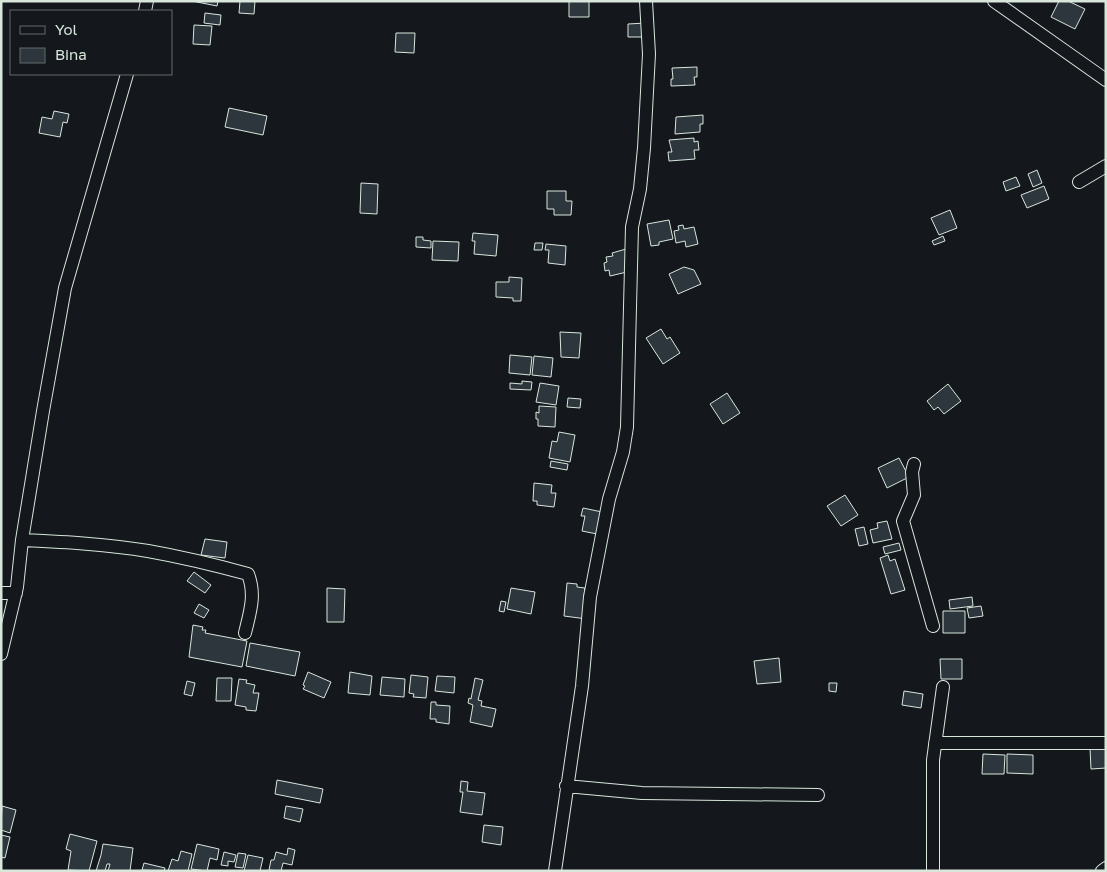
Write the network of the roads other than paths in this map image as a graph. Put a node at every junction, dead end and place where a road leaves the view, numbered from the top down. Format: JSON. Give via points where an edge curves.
{"nodes":[{"id":1,"x":646,"y":1,"type":"edge"},
{"id":2,"x":994,"y":1,"type":"edge"},
{"id":3,"x":127,"y":75,"type":"edge"},
{"id":4,"x":1106,"y":80,"type":"edge"},
{"id":5,"x":1106,"y":166,"type":"edge"},
{"id":6,"x":1079,"y":182,"type":"dead end"},
{"id":7,"x":914,"y":464,"type":"dead end"},
{"id":8,"x":22,"y":540,"type":"junction"},
{"id":9,"x":1,"y":592,"type":"edge"},
{"id":10,"x":16,"y":593,"type":"junction"},
{"id":11,"x":933,"y":626,"type":"dead end"},
{"id":12,"x":245,"y":633,"type":"dead end"},
{"id":13,"x":1,"y":654,"type":"edge"},
{"id":14,"x":943,"y":687,"type":"dead end"},
{"id":15,"x":935,"y":743,"type":"junction"},
{"id":16,"x":1106,"y":743,"type":"edge"},
{"id":17,"x":566,"y":786,"type":"junction"},
{"id":18,"x":818,"y":794,"type":"dead end"},
{"id":19,"x":1106,"y":868,"type":"edge"},
{"id":20,"x":555,"y":871,"type":"edge"},
{"id":21,"x":933,"y":871,"type":"edge"},
{"id":22,"x":1102,"y":871,"type":"edge"}],
"edges":[{"from":1,"to":17,"type":"street","via":[[648,63],[644,148],[632,227],[627,427],[590,597],[582,686]]},
{"from":2,"to":4,"type":"street"},
{"from":3,"to":8,"type":"street","via":[[65,288]]},
{"from":5,"to":6,"type":"street"},
{"from":7,"to":11,"type":"street","via":[[914,495],[903,521]]},
{"from":8,"to":10,"type":"street"},
{"from":8,"to":12,"type":"street","via":[[146,551],[248,574],[253,587]]},
{"from":9,"to":10,"type":"street"},
{"from":10,"to":13,"type":"street"},
{"from":14,"to":15,"type":"street"},
{"from":15,"to":16,"type":"street"},
{"from":15,"to":21,"type":"street"},
{"from":17,"to":18,"type":"street","via":[[642,793]]},
{"from":17,"to":20,"type":"street"},
{"from":19,"to":22,"type":"street"}]}
